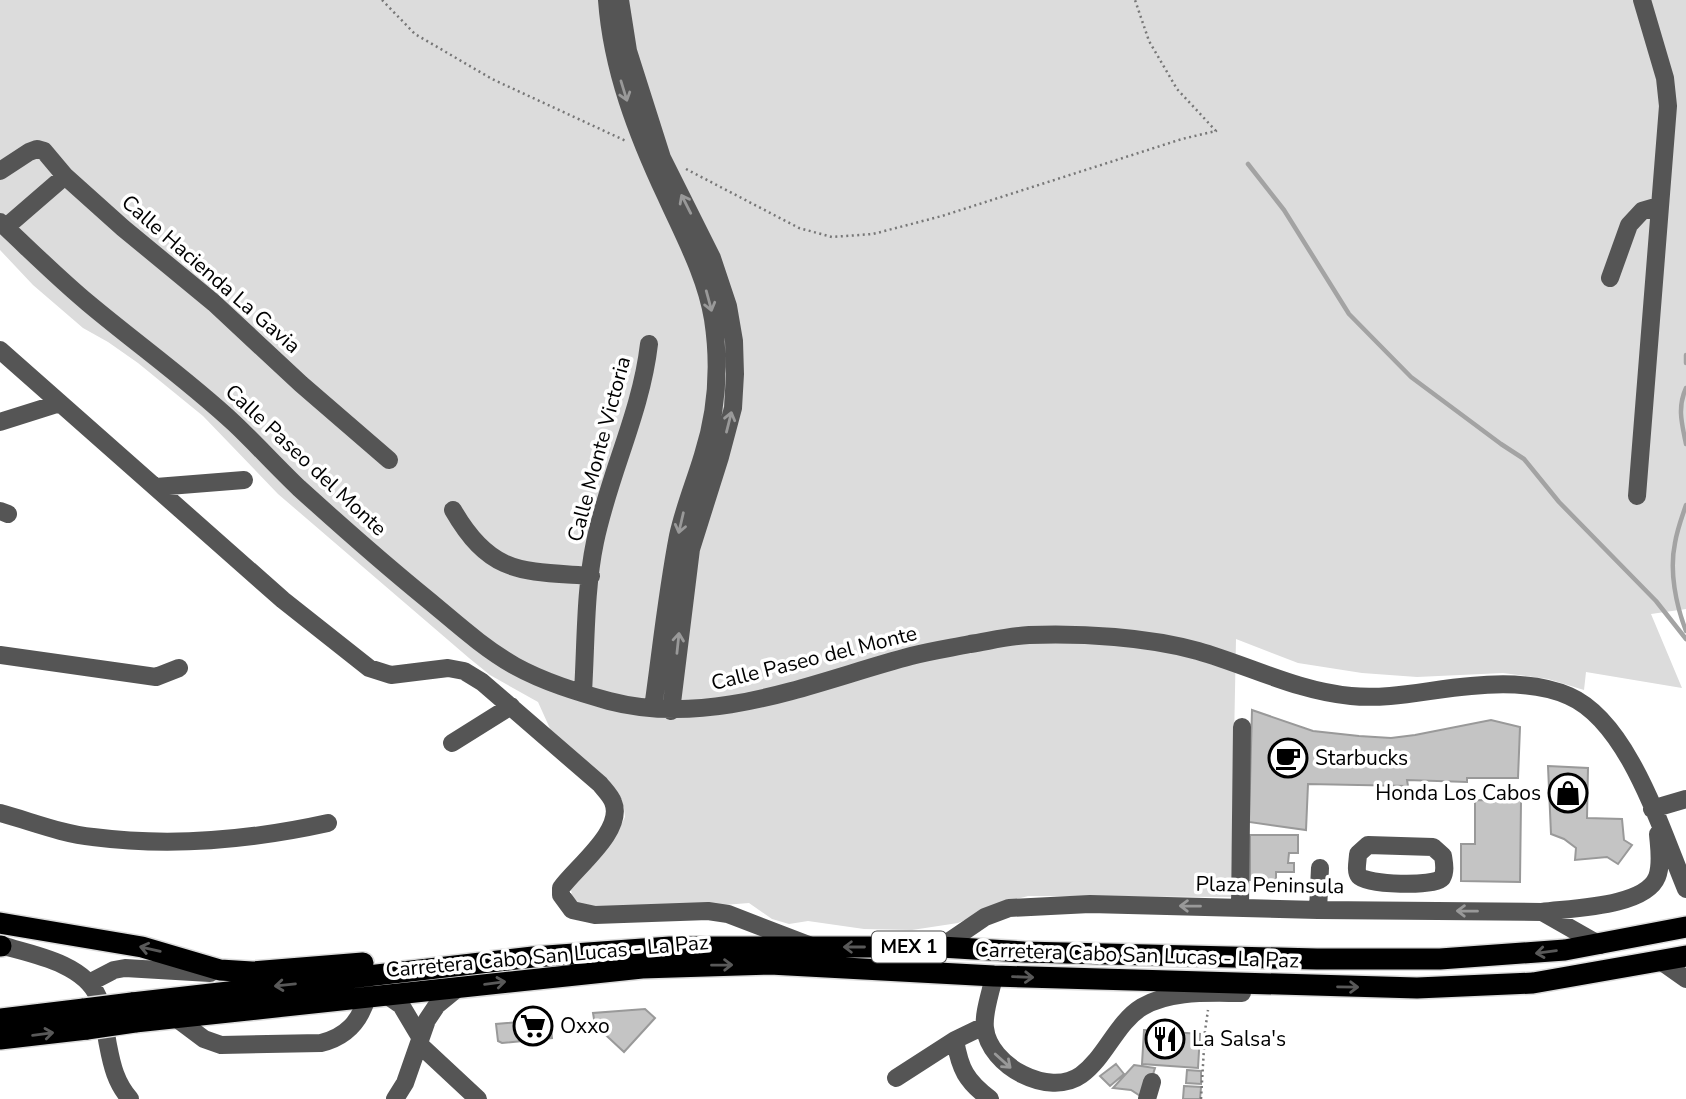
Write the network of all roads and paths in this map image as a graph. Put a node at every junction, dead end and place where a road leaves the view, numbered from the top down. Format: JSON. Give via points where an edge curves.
{"nodes":[{"id":1,"x":382,"y":0,"type":"edge"},
{"id":2,"x":607,"y":0,"type":"edge"},
{"id":3,"x":620,"y":0,"type":"edge"},
{"id":4,"x":1135,"y":0,"type":"edge"},
{"id":5,"x":1642,"y":0,"type":"edge"},
{"id":6,"x":645,"y":149,"type":"junction"},
{"id":7,"x":662,"y":158,"type":"junction"},
{"id":8,"x":0,"y":171,"type":"edge"},
{"id":9,"x":65,"y":176,"type":"junction"},
{"id":10,"x":1659,"y":206,"type":"junction"},
{"id":11,"x":3,"y":224,"type":"edge"},
{"id":12,"x":1610,"y":278,"type":"dead end"},
{"id":13,"x":649,"y":344,"type":"dead end"},
{"id":14,"x":0,"y":350,"type":"edge"},
{"id":15,"x":60,"y":403,"type":"junction"},
{"id":16,"x":0,"y":422,"type":"edge"},
{"id":17,"x":712,"y":455,"type":"junction"},
{"id":18,"x":389,"y":460,"type":"dead end"},
{"id":19,"x":244,"y":480,"type":"dead end"},
{"id":20,"x":156,"y":487,"type":"junction"},
{"id":21,"x":1637,"y":496,"type":"dead end"},
{"id":22,"x":453,"y":510,"type":"dead end"},
{"id":23,"x":591,"y":576,"type":"junction"},
{"id":24,"x":0,"y":655,"type":"edge"},
{"id":25,"x":179,"y":668,"type":"dead end"},
{"id":26,"x":583,"y":692,"type":"junction"},
{"id":27,"x":511,"y":706,"type":"junction"},
{"id":28,"x":662,"y":710,"type":"junction"},
{"id":29,"x":1242,"y":727,"type":"dead end"},
{"id":30,"x":452,"y":743,"type":"dead end"},
{"id":31,"x":1686,"y":799,"type":"edge"},
{"id":32,"x":0,"y":813,"type":"edge"},
{"id":33,"x":1655,"y":816,"type":"junction"},
{"id":34,"x":328,"y":823,"type":"dead end"},
{"id":35,"x":1320,"y":868,"type":"dead end"},
{"id":36,"x":1395,"y":883,"type":"junction"},
{"id":37,"x":1686,"y":889,"type":"edge"},
{"id":38,"x":1240,"y":907,"type":"junction"},
{"id":39,"x":1318,"y":910,"type":"junction"},
{"id":40,"x":1395,"y":910,"type":"junction"},
{"id":41,"x":1542,"y":912,"type":"junction"},
{"id":42,"x":0,"y":923,"type":"edge"},
{"id":43,"x":1686,"y":928,"type":"edge"},
{"id":44,"x":1600,"y":945,"type":"junction"},
{"id":45,"x":0,"y":946,"type":"edge"},
{"id":46,"x":814,"y":947,"type":"junction"},
{"id":47,"x":941,"y":947,"type":"junction"},
{"id":48,"x":1686,"y":956,"type":"edge"},
{"id":49,"x":533,"y":957,"type":"junction"},
{"id":50,"x":1662,"y":962,"type":"junction"},
{"id":51,"x":252,"y":972,"type":"junction"},
{"id":52,"x":994,"y":976,"type":"junction"},
{"id":53,"x":1686,"y":979,"type":"edge"},
{"id":54,"x":89,"y":983,"type":"junction"},
{"id":55,"x":1297,"y":985,"type":"junction"},
{"id":56,"x":458,"y":987,"type":"junction"},
{"id":57,"x":1211,"y":993,"type":"junction"},
{"id":58,"x":388,"y":996,"type":"junction"},
{"id":59,"x":367,"y":997,"type":"junction"},
{"id":60,"x":134,"y":1012,"type":"junction"},
{"id":61,"x":176,"y":1018,"type":"junction"},
{"id":62,"x":0,"y":1019,"type":"edge"},
{"id":63,"x":86,"y":1019,"type":"junction"},
{"id":64,"x":984,"y":1026,"type":"junction"},
{"id":65,"x":0,"y":1039,"type":"edge"},
{"id":66,"x":956,"y":1040,"type":"junction"},
{"id":67,"x":420,"y":1041,"type":"junction"},
{"id":68,"x":896,"y":1078,"type":"dead end"},
{"id":69,"x":130,"y":1099,"type":"edge"},
{"id":70,"x":395,"y":1099,"type":"edge"},
{"id":71,"x":478,"y":1099,"type":"edge"},
{"id":72,"x":990,"y":1099,"type":"edge"},
{"id":73,"x":1201,"y":1099,"type":"edge"}],
"edges":[{"from":1,"to":6,"type":"path","via":[[415,34],[492,79]]},
{"from":2,"to":6,"type":"street","one_way":true,"via":[[623,90]]},
{"from":3,"to":7,"type":"street","via":[[628,51]]},
{"from":4,"to":7,"type":"path","via":[[1149,41],[1177,89],[1216,131],[942,216],[873,234],[832,237],[799,228]]},
{"from":5,"to":10,"type":"street","via":[[1665,78],[1668,106]]},
{"from":6,"to":17,"type":"street","one_way":true,"via":[[704,281],[713,317],[718,379]]},
{"from":17,"to":7,"type":"street","one_way":true,"via":[[733,408],[734,341],[712,258]]},
{"from":8,"to":9,"type":"street","name":"Calle Hacienda La Gavia","via":[[37,149],[51,157]]},
{"from":9,"to":11,"type":"street"},
{"from":9,"to":18,"type":"street","name":"Calle Hacienda La Gavia"},
{"from":10,"to":12,"type":"street","via":[[1642,211],[1629,225]]},
{"from":10,"to":21,"type":"street"},
{"from":11,"to":26,"type":"street","name":"Calle Paseo del Monte","via":[[468,633],[514,665]]},
{"from":13,"to":23,"type":"street","name":"Calle Monte Victoria","via":[[636,411],[595,542]]},
{"from":14,"to":15,"type":"street"},
{"from":15,"to":16,"type":"street"},
{"from":15,"to":20,"type":"street"},
{"from":17,"to":28,"type":"street"},
{"from":19,"to":20,"type":"street"},
{"from":20,"to":27,"type":"street","via":[[283,600],[369,668],[391,674],[448,668],[464,671]]},
{"from":22,"to":23,"type":"street","via":[[464,529],[500,563]]},
{"from":23,"to":26,"type":"street","name":"Calle Monte Victoria"},
{"from":24,"to":25,"type":"street","via":[[156,677]]},
{"from":26,"to":28,"type":"street","name":"Calle Paseo del Monte","via":[[611,702]]},
{"from":27,"to":30,"type":"street"},
{"from":27,"to":46,"type":"street","via":[[600,784],[613,802],[616,817],[610,831],[561,888],[572,910],[595,915],[728,914]]},
{"from":28,"to":33,"type":"street","name":"Calle Paseo del Monte","via":[[709,708],[796,691],[915,655],[1027,635],[1118,639],[1191,649],[1294,685],[1358,697],[1471,685],[1551,690],[1572,697],[1611,731],[1632,761]]},
{"from":29,"to":38,"type":"street"},
{"from":31,"to":33,"type":"street"},
{"from":32,"to":34,"type":"street","via":[[92,837],[183,841],[238,839]]},
{"from":33,"to":37,"type":"street","name":"Calle Paseo del Monte"},
{"from":33,"to":41,"type":"street","via":[[1659,867],[1643,893]]},
{"from":35,"to":39,"type":"street"},
{"from":36,"to":36,"type":"street","via":[[1439,880],[1445,872],[1442,852],[1433,847],[1364,846],[1358,854],[1359,876]]},
{"from":36,"to":40,"type":"street"},
{"from":38,"to":39,"type":"street","name":"Plaza Peninsula"},
{"from":38,"to":47,"type":"street","name":"Plaza Peninsula","one_way":true,"via":[[1017,907],[985,917]]},
{"from":39,"to":40,"type":"street","name":"Plaza Peninsula"},
{"from":41,"to":40,"type":"street","name":"Plaza Peninsula","one_way":true},
{"from":41,"to":44,"type":"street","name":"Plaza Peninsula"},
{"from":51,"to":42,"type":"highway","one_way":true,"via":[[205,967],[142,947]]},
{"from":43,"to":44,"type":"highway","name":"Carretera Cabo San Lucas - La Paz","number":"MEX 1"},
{"from":44,"to":47,"type":"highway","name":"Carretera Cabo San Lucas - La Paz","number":"MEX 1","one_way":true,"via":[[1492,957],[1379,960]]},
{"from":45,"to":54,"type":"street","via":[[47,958]]},
{"from":47,"to":46,"type":"highway","name":"Carretera Cabo San Lucas - La Paz","number":"MEX 1","one_way":true},
{"from":46,"to":49,"type":"highway","name":"Carretera Cabo San Lucas - La Paz","number":"MEX 1","via":[[670,947]]},
{"from":48,"to":50,"type":"highway","name":"Carretera Cabo San Lucas - La Paz","number":"MEX 1"},
{"from":49,"to":51,"type":"highway","via":[[437,956]]},
{"from":49,"to":60,"type":"highway","name":"Carretera Cabo San Lucas - La Paz","number":"MEX 1","one_way":true},
{"from":50,"to":53,"type":"street"},
{"from":55,"to":50,"type":"highway","name":"Carretera Cabo San Lucas - La Paz","number":"MEX 1","one_way":true,"via":[[1503,985]]},
{"from":51,"to":54,"type":"street","via":[[125,968]]},
{"from":52,"to":55,"type":"highway","name":"Carretera Cabo San Lucas - La Paz","number":"MEX 1","one_way":true},
{"from":56,"to":52,"type":"highway","name":"Carretera Cabo San Lucas - La Paz","number":"MEX 1","one_way":true,"via":[[717,965]]},
{"from":52,"to":64,"type":"street"},
{"from":54,"to":69,"type":"street","via":[[98,996],[112,1070]]},
{"from":55,"to":57,"type":"street","via":[[1260,993]]},
{"from":56,"to":58,"type":"highway","name":"Carretera Cabo San Lucas - La Paz","number":"MEX 1"},
{"from":56,"to":67,"type":"street","via":[[437,1005]]},
{"from":64,"to":57,"type":"street","one_way":true,"via":[[988,1043],[1003,1063],[1032,1078],[1065,1081],[1079,1077],[1096,1063],[1140,1008],[1174,995]]},
{"from":57,"to":73,"type":"path"},
{"from":58,"to":59,"type":"highway","name":"Carretera Cabo San Lucas - La Paz","number":"MEX 1"},
{"from":58,"to":67,"type":"street","via":[[401,1005]]},
{"from":59,"to":61,"type":"highway","name":"Carretera Cabo San Lucas - La Paz","number":"MEX 1"},
{"from":59,"to":61,"type":"street","via":[[356,1023],[321,1043],[221,1045],[204,1039]]},
{"from":60,"to":61,"type":"highway","name":"Carretera Cabo San Lucas - La Paz","number":"MEX 1"},
{"from":60,"to":63,"type":"highway","name":"Carretera Cabo San Lucas - La Paz","number":"MEX 1","bridge":true},
{"from":62,"to":63,"type":"highway","name":"Carretera Cabo San Lucas - La Paz","number":"MEX 1"},
{"from":65,"to":63,"type":"highway","name":"Carretera Cabo San Lucas - La Paz","number":"MEX 1","one_way":true},
{"from":64,"to":66,"type":"street"},
{"from":66,"to":68,"type":"street"},
{"from":66,"to":72,"type":"street","via":[[959,1065]]},
{"from":67,"to":70,"type":"street"},
{"from":67,"to":71,"type":"street"}]}
